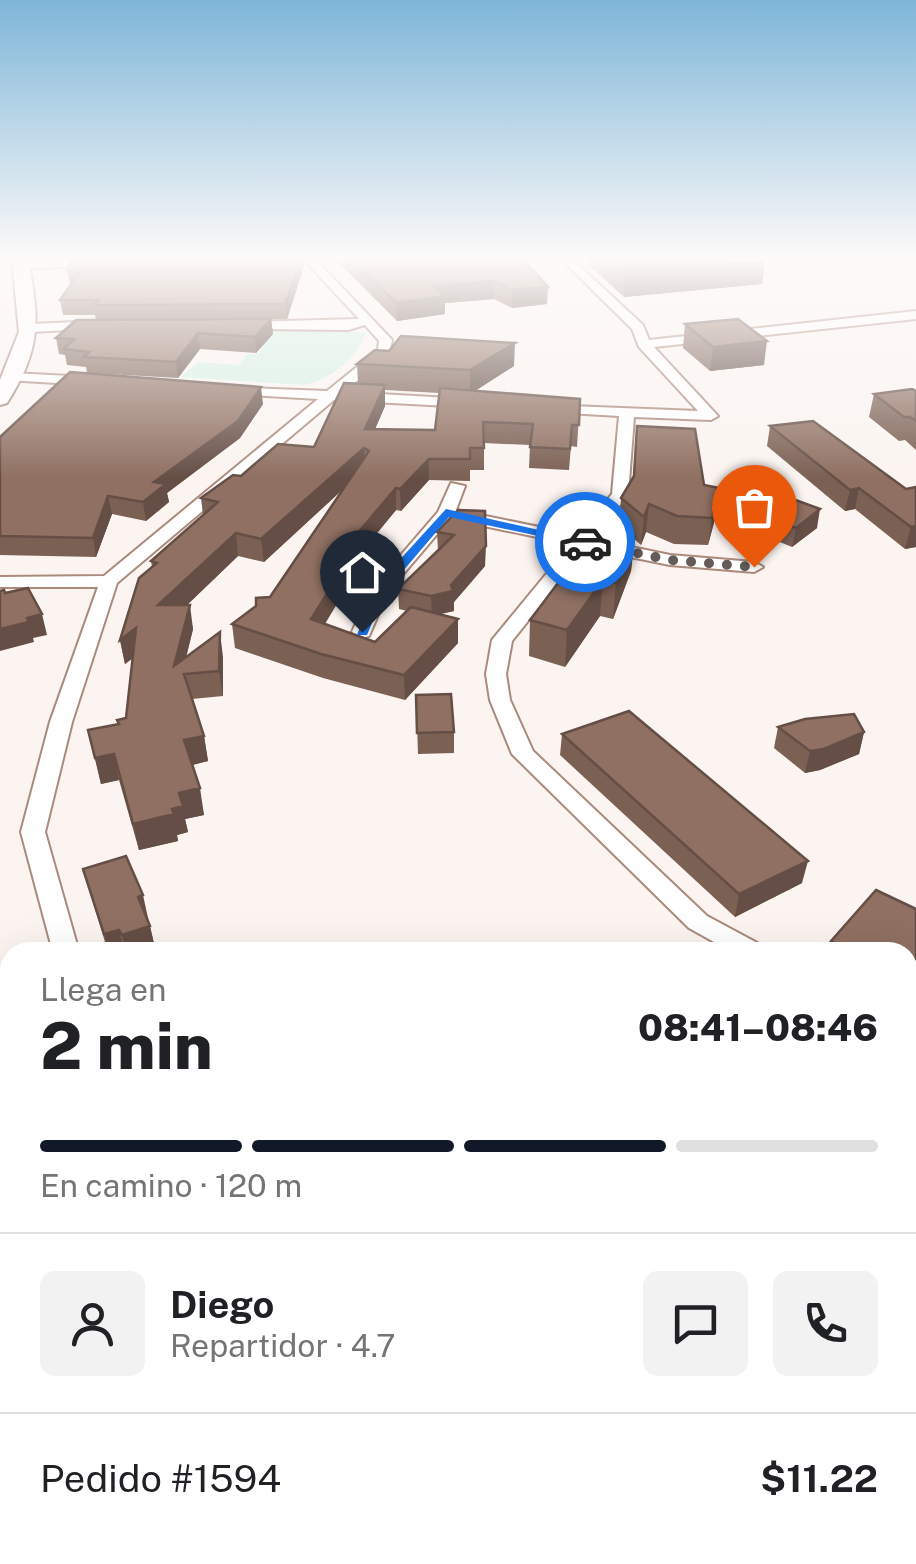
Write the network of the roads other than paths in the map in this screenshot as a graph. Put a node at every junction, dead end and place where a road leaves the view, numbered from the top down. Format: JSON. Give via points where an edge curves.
{"nodes":[{"id":1,"x":31,"y":333,"type":"edge"},
{"id":2,"x":379,"y":333,"type":"edge"},
{"id":3,"x":640,"y":333,"type":"edge"},
{"id":4,"x":744,"y":333,"type":"edge"},
{"id":5,"x":644,"y":344,"type":"junction"},
{"id":6,"x":12,"y":377,"type":"junction"},
{"id":7,"x":106,"y":382,"type":"edge"},
{"id":8,"x":220,"y":389,"type":"edge"},
{"id":9,"x":333,"y":396,"type":"junction"},
{"id":10,"x":0,"y":399,"type":"edge"},
{"id":11,"x":476,"y":404,"type":"edge"},
{"id":12,"x":532,"y":407,"type":"edge"},
{"id":13,"x":626,"y":413,"type":"junction"},
{"id":14,"x":457,"y":486,"type":"dead end"},
{"id":15,"x":446,"y":513,"type":"junction"},
{"id":16,"x":584,"y":542,"type":"junction"},
{"id":17,"x":754,"y":567,"type":"dead end"},
{"id":18,"x":109,"y":581,"type":"junction"},
{"id":19,"x":0,"y":582,"type":"edge"},
{"id":20,"x":362,"y":632,"type":"dead end"},
{"id":21,"x":63,"y":942,"type":"edge"},
{"id":22,"x":734,"y":942,"type":"edge"}],
"edges":[{"from":1,"to":6,"type":"street"},
{"from":2,"to":9,"type":"street","via":[[384,351]]},
{"from":3,"to":5,"type":"street"},
{"from":4,"to":5,"type":"street"},
{"from":5,"to":13,"type":"street","via":[[711,416]]},
{"from":6,"to":7,"type":"street"},
{"from":6,"to":10,"type":"street"},
{"from":8,"to":9,"type":"street"},
{"from":9,"to":11,"type":"street"},
{"from":9,"to":18,"type":"street"},
{"from":12,"to":13,"type":"street"},
{"from":13,"to":16,"type":"street","via":[[620,495]]},
{"from":14,"to":15,"type":"street"},
{"from":15,"to":16,"type":"street"},
{"from":15,"to":20,"type":"street","via":[[378,591]]},
{"from":16,"to":17,"type":"street","via":[[670,560]]},
{"from":16,"to":22,"type":"street","via":[[502,640],[496,674],[510,726],[523,754],[650,877],[698,922]]},
{"from":18,"to":19,"type":"street"},
{"from":18,"to":21,"type":"street","via":[[61,722],[33,832]]}]}
